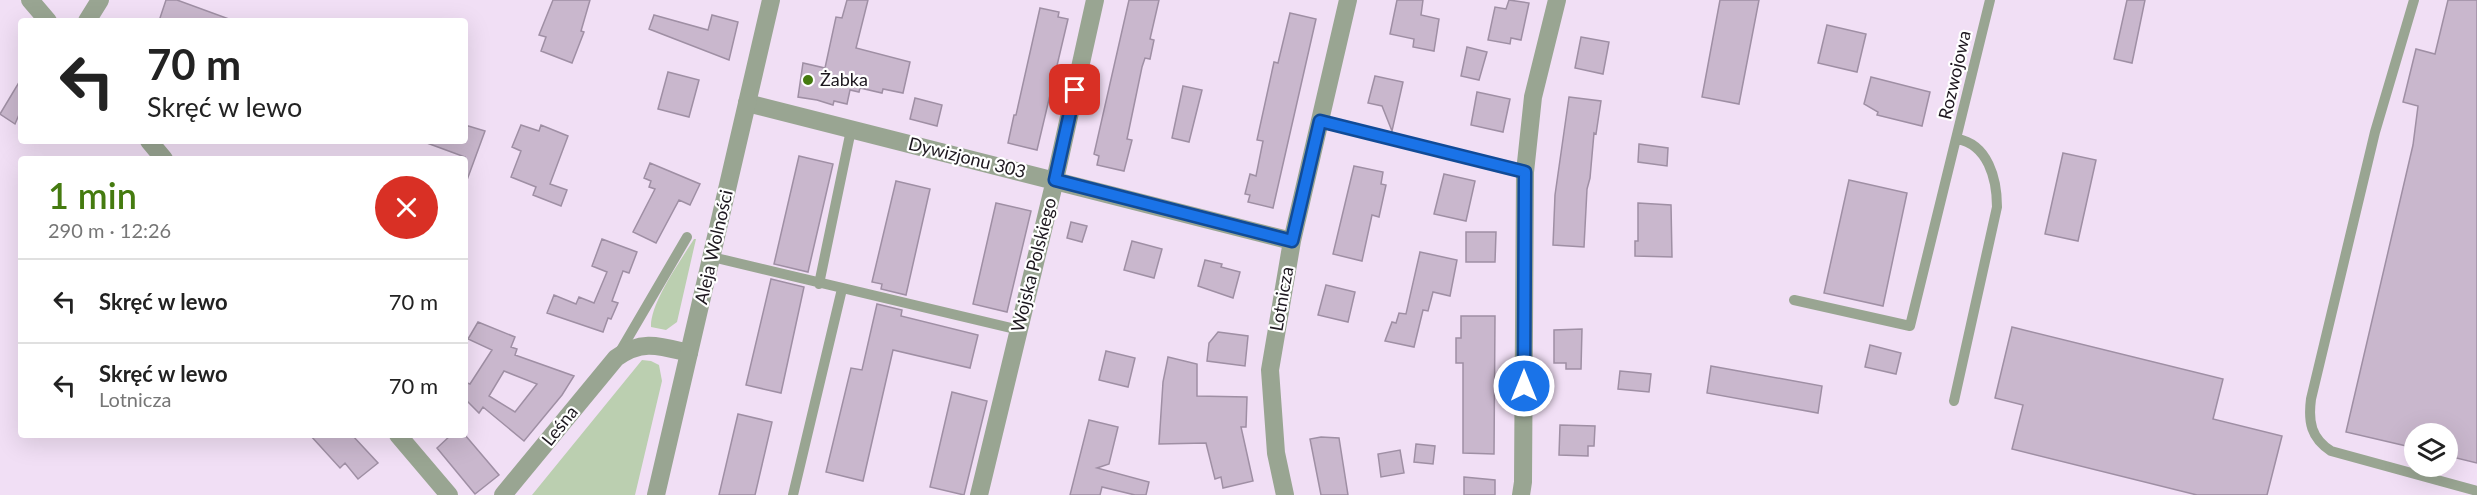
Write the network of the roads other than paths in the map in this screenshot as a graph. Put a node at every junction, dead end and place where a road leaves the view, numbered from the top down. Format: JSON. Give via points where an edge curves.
{"nodes":[{"id":1,"x":30,"y":0,"type":"edge"},
{"id":2,"x":100,"y":0,"type":"edge"},
{"id":3,"x":771,"y":0,"type":"edge"},
{"id":4,"x":1095,"y":0,"type":"edge"},
{"id":5,"x":1348,"y":0,"type":"edge"},
{"id":6,"x":1557,"y":0,"type":"edge"},
{"id":7,"x":1990,"y":0,"type":"edge"},
{"id":8,"x":2414,"y":0,"type":"edge"},
{"id":9,"x":45,"y":18,"type":"edge"},
{"id":10,"x":89,"y":18,"type":"edge"},
{"id":11,"x":747,"y":104,"type":"junction"},
{"id":12,"x":1320,"y":121,"type":"junction"},
{"id":13,"x":851,"y":130,"type":"junction"},
{"id":14,"x":1957,"y":139,"type":"junction"},
{"id":15,"x":152,"y":144,"type":"edge"},
{"id":16,"x":162,"y":156,"type":"edge"},
{"id":17,"x":1525,"y":172,"type":"junction"},
{"id":18,"x":1055,"y":180,"type":"junction"},
{"id":19,"x":687,"y":237,"type":"dead end"},
{"id":20,"x":1292,"y":241,"type":"junction"},
{"id":21,"x":712,"y":257,"type":"junction"},
{"id":22,"x":819,"y":284,"type":"junction"},
{"id":23,"x":842,"y":290,"type":"junction"},
{"id":24,"x":1794,"y":300,"type":"dead end"},
{"id":25,"x":1019,"y":330,"type":"junction"},
{"id":26,"x":689,"y":353,"type":"junction"},
{"id":27,"x":616,"y":358,"type":"junction"},
{"id":28,"x":1954,"y":401,"type":"dead end"},
{"id":29,"x":401,"y":438,"type":"edge"},
{"id":30,"x":2477,"y":491,"type":"edge"},
{"id":31,"x":449,"y":495,"type":"edge"},
{"id":32,"x":503,"y":495,"type":"edge"},
{"id":33,"x":656,"y":495,"type":"edge"},
{"id":34,"x":793,"y":495,"type":"edge"},
{"id":35,"x":979,"y":495,"type":"edge"},
{"id":36,"x":1285,"y":495,"type":"edge"},
{"id":37,"x":1521,"y":495,"type":"edge"}],
"edges":[{"from":1,"to":9,"type":"street"},
{"from":2,"to":10,"type":"street"},
{"from":3,"to":11,"type":"street","name":"Aleja Wolności"},
{"from":4,"to":18,"type":"street","name":"Wojska Polskiego"},
{"from":5,"to":12,"type":"street","name":"Lotnicza"},
{"from":6,"to":17,"type":"street","via":[[1533,98]]},
{"from":7,"to":14,"type":"lane","name":"Rozwojowa"},
{"from":8,"to":30,"type":"lane","via":[[2375,132],[2312,399],[2311,425],[2315,437],[2331,452]]},
{"from":11,"to":13,"type":"street","name":"Dywizjonu 303"},
{"from":11,"to":21,"type":"street","name":"Aleja Wolności"},
{"from":12,"to":17,"type":"lane"},
{"from":12,"to":20,"type":"street","name":"Lotnicza"},
{"from":13,"to":18,"type":"street","name":"Dywizjonu 303"},
{"from":13,"to":22,"type":"lane"},
{"from":14,"to":24,"type":"lane","name":"Rozwojowa","via":[[1910,326]]},
{"from":14,"to":28,"type":"lane","via":[[1970,141],[1979,149],[1992,174],[1997,198]]},
{"from":15,"to":16,"type":"street"},
{"from":17,"to":37,"type":"street"},
{"from":18,"to":20,"type":"street","name":"Dywizjonu 303"},
{"from":18,"to":25,"type":"street","name":"Wojska Polskiego"},
{"from":19,"to":27,"type":"lane","name":"Leśna"},
{"from":20,"to":36,"type":"street","name":"Lotnicza","via":[[1270,370],[1276,453]]},
{"from":21,"to":22,"type":"lane"},
{"from":21,"to":26,"type":"street","name":"Aleja Wolności"},
{"from":22,"to":23,"type":"lane"},
{"from":23,"to":25,"type":"lane"},
{"from":23,"to":34,"type":"lane"},
{"from":25,"to":35,"type":"street","name":"Wojska Polskiego"},
{"from":26,"to":27,"type":"street","name":"Leśna","via":[[645,345],[630,348]]},
{"from":26,"to":33,"type":"street","name":"Aleja Wolności"},
{"from":27,"to":32,"type":"street","name":"Leśna"},
{"from":29,"to":31,"type":"street"}]}
